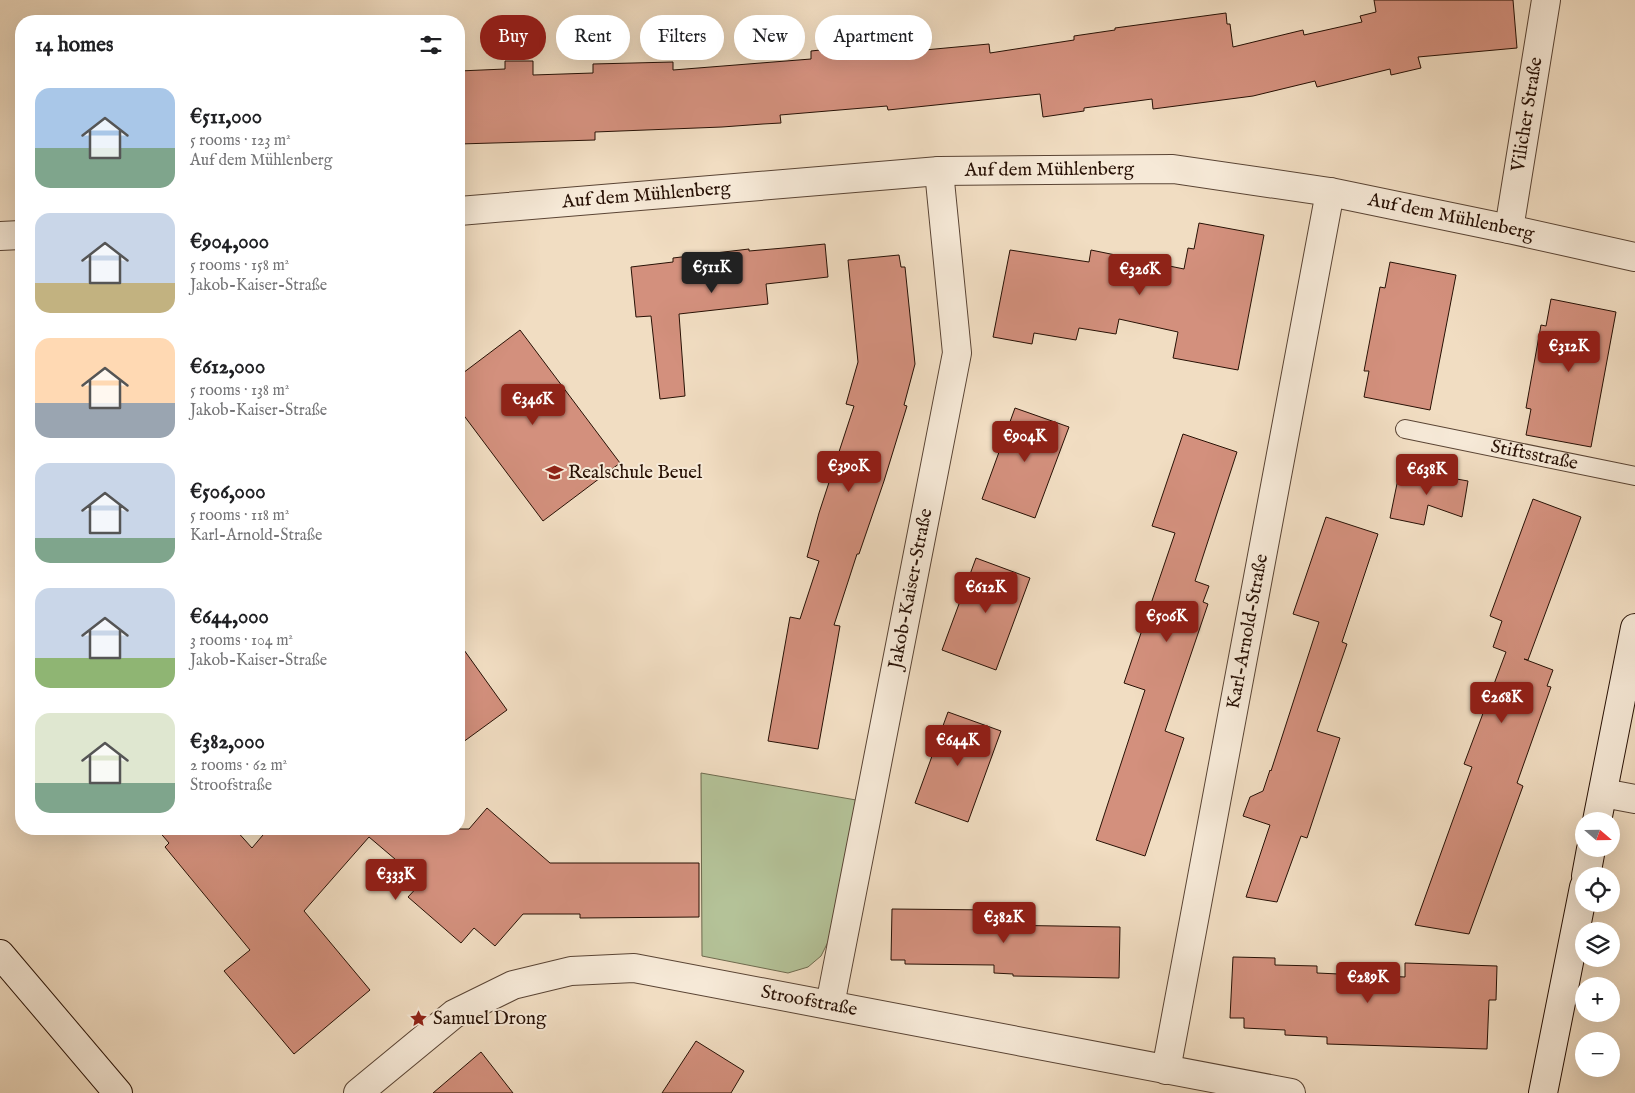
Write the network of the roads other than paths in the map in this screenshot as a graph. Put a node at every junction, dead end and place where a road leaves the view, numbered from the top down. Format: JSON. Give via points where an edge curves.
{"nodes":[{"id":1,"x":1546,"y":0,"type":"edge"},
{"id":2,"x":939,"y":172,"type":"junction"},
{"id":3,"x":1330,"y":192,"type":"junction"},
{"id":4,"x":465,"y":211,"type":"edge"},
{"id":5,"x":1509,"y":229,"type":"junction"},
{"id":6,"x":15,"y":235,"type":"edge"},
{"id":7,"x":0,"y":236,"type":"edge"},
{"id":8,"x":1635,"y":257,"type":"edge"},
{"id":9,"x":1404,"y":429,"type":"dead end"},
{"id":10,"x":1635,"y":476,"type":"edge"},
{"id":11,"x":1635,"y":628,"type":"edge"},
{"id":12,"x":1603,"y":793,"type":"junction"},
{"id":13,"x":1635,"y":799,"type":"edge"},
{"id":14,"x":1599,"y":812,"type":"edge"},
{"id":15,"x":1579,"y":912,"type":"edge"},
{"id":16,"x":0,"y":954,"type":"edge"},
{"id":17,"x":830,"y":1005,"type":"junction"},
{"id":18,"x":1166,"y":1070,"type":"junction"},
{"id":19,"x":118,"y":1093,"type":"edge"},
{"id":20,"x":358,"y":1093,"type":"edge"},
{"id":21,"x":1291,"y":1093,"type":"edge"},
{"id":22,"x":1543,"y":1093,"type":"edge"}],
"edges":[{"from":1,"to":5,"type":"street","name":"Vilicher Straße"},
{"from":2,"to":3,"type":"street","name":"Auf dem Mühlenberg","via":[[1172,169]]},
{"from":2,"to":4,"type":"street","name":"Auf dem Mühlenberg"},
{"from":2,"to":17,"type":"street","name":"Jakob-Kaiser-Straße","via":[[957,353]]},
{"from":3,"to":5,"type":"street","name":"Auf dem Mühlenberg"},
{"from":3,"to":18,"type":"street","name":"Karl-Arnold-Straße"},
{"from":5,"to":8,"type":"street","name":"Auf dem Mühlenberg"},
{"from":6,"to":7,"type":"street"},
{"from":9,"to":10,"type":"lane","name":"Stiftsstraße"},
{"from":11,"to":12,"type":"street"},
{"from":12,"to":13,"type":"street"},
{"from":12,"to":14,"type":"street"},
{"from":15,"to":22,"type":"street"},
{"from":16,"to":19,"type":"street"},
{"from":17,"to":18,"type":"street","name":"Stroofstraße"},
{"from":17,"to":20,"type":"street","name":"Stroofstraße","via":[[634,968],[571,971],[513,985],[454,1014]]},
{"from":18,"to":21,"type":"street","name":"Stroofstraße"}]}
